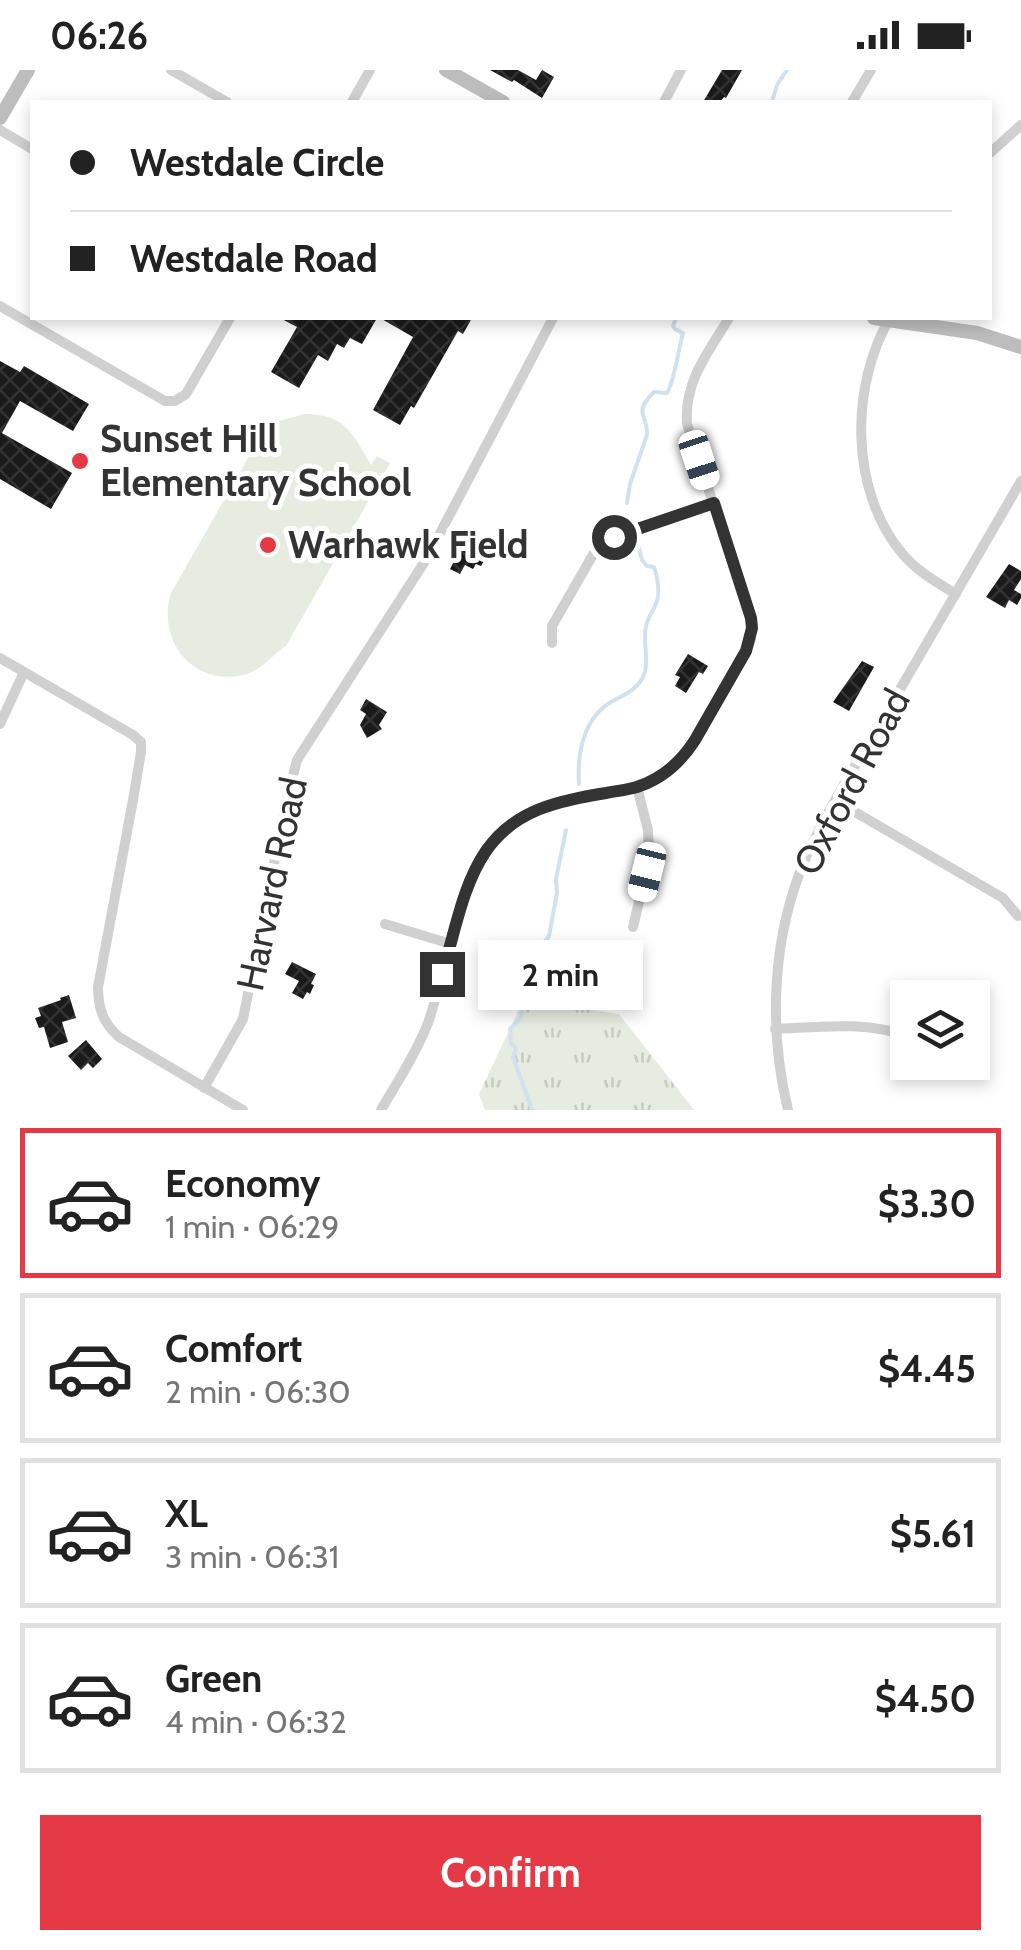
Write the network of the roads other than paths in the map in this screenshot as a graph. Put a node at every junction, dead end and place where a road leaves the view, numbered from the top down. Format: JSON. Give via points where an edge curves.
{"nodes":[{"id":1,"x":28,"y":70,"type":"edge"},
{"id":2,"x":171,"y":70,"type":"edge"},
{"id":3,"x":370,"y":70,"type":"edge"},
{"id":4,"x":446,"y":70,"type":"edge"},
{"id":5,"x":681,"y":70,"type":"edge"},
{"id":6,"x":871,"y":70,"type":"edge"},
{"id":7,"x":224,"y":100,"type":"edge"},
{"id":8,"x":353,"y":100,"type":"edge"},
{"id":9,"x":499,"y":100,"type":"edge"},
{"id":10,"x":665,"y":100,"type":"edge"},
{"id":11,"x":853,"y":100,"type":"edge"},
{"id":12,"x":0,"y":118,"type":"edge"},
{"id":13,"x":1021,"y":124,"type":"edge"},
{"id":14,"x":0,"y":130,"type":"edge"},
{"id":15,"x":30,"y":148,"type":"edge"},
{"id":16,"x":992,"y":151,"type":"edge"},
{"id":17,"x":0,"y":306,"type":"edge"},
{"id":18,"x":229,"y":320,"type":"edge"},
{"id":19,"x":552,"y":320,"type":"edge"},
{"id":20,"x":728,"y":320,"type":"edge"},
{"id":21,"x":884,"y":320,"type":"edge"},
{"id":22,"x":896,"y":320,"type":"edge"},
{"id":23,"x":1021,"y":347,"type":"edge"},
{"id":24,"x":1021,"y":481,"type":"edge"},
{"id":25,"x":714,"y":503,"type":"junction"},
{"id":26,"x":956,"y":594,"type":"junction"},
{"id":27,"x":552,"y":643,"type":"dead end"},
{"id":28,"x":0,"y":658,"type":"edge"},
{"id":29,"x":24,"y":672,"type":"junction"},
{"id":30,"x":0,"y":724,"type":"edge"},
{"id":31,"x":637,"y":787,"type":"junction"},
{"id":32,"x":836,"y":801,"type":"junction"},
{"id":33,"x":1018,"y":916,"type":"dead end"},
{"id":34,"x":385,"y":924,"type":"dead end"},
{"id":35,"x":633,"y":927,"type":"dead end"},
{"id":36,"x":451,"y":944,"type":"junction"},
{"id":37,"x":775,"y":1029,"type":"junction"},
{"id":38,"x":890,"y":1031,"type":"edge"},
{"id":39,"x":204,"y":1088,"type":"junction"},
{"id":40,"x":243,"y":1110,"type":"edge"},
{"id":41,"x":381,"y":1110,"type":"edge"},
{"id":42,"x":788,"y":1110,"type":"edge"}],
"edges":[{"from":1,"to":12,"type":"street"},
{"from":2,"to":7,"type":"street"},
{"from":3,"to":8,"type":"street"},
{"from":4,"to":9,"type":"street"},
{"from":5,"to":10,"type":"street"},
{"from":6,"to":11,"type":"street"},
{"from":13,"to":16,"type":"street"},
{"from":14,"to":15,"type":"street"},
{"from":17,"to":18,"type":"street","via":[[164,401],[186,394]]},
{"from":19,"to":39,"type":"street","name":"Harvard Road","via":[[427,558],[297,760],[243,1019]]},
{"from":20,"to":25,"type":"street","via":[[686,402]]},
{"from":21,"to":26,"type":"street","via":[[865,392],[862,434],[870,496],[902,553]]},
{"from":22,"to":23,"type":"street"},
{"from":24,"to":26,"type":"street","name":"Oxford Road"},
{"from":25,"to":27,"type":"street","via":[[598,546],[552,626]]},
{"from":25,"to":31,"type":"street","via":[[751,618],[750,639],[687,752]]},
{"from":26,"to":32,"type":"street","name":"Oxford Road"},
{"from":28,"to":29,"type":"street"},
{"from":29,"to":30,"type":"street"},
{"from":29,"to":39,"type":"street","via":[[140,742],[98,987],[100,1010],[119,1038]]},
{"from":31,"to":35,"type":"street","via":[[649,860]]},
{"from":31,"to":36,"type":"street","via":[[560,801],[512,823],[474,871]]},
{"from":32,"to":33,"type":"street","via":[[1003,898]]},
{"from":32,"to":37,"type":"street","name":"Oxford Road","via":[[791,903]]},
{"from":34,"to":36,"type":"street"},
{"from":36,"to":41,"type":"street","via":[[428,1023]]},
{"from":37,"to":38,"type":"street"},
{"from":37,"to":42,"type":"street","name":"Oxford Road"},
{"from":39,"to":40,"type":"street"}]}
